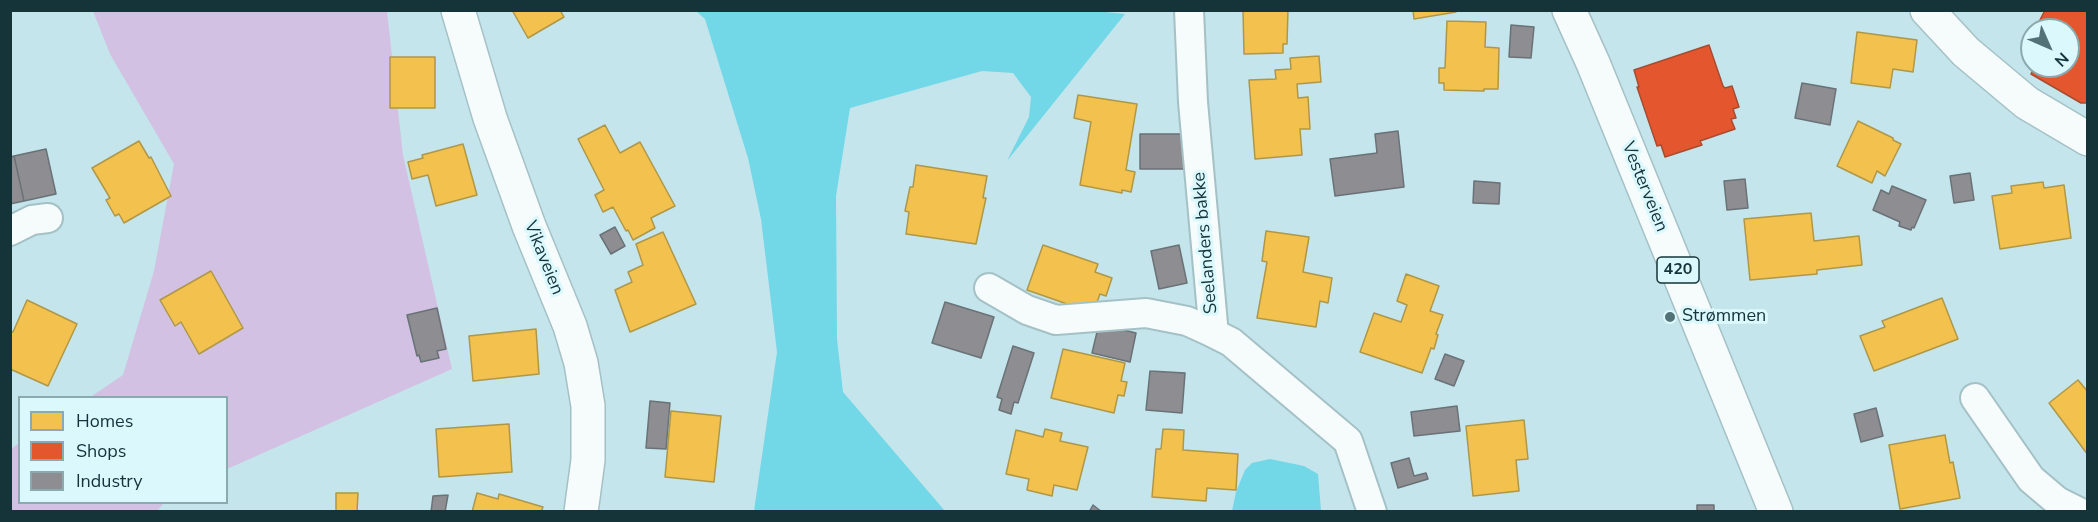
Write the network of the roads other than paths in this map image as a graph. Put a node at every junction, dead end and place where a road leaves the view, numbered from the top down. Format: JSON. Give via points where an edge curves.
{"nodes":[{"id":1,"x":458,"y":10,"type":"edge"},
{"id":2,"x":1190,"y":10,"type":"edge"},
{"id":3,"x":1927,"y":10,"type":"edge"},
{"id":4,"x":1574,"y":16,"type":"edge"},
{"id":5,"x":2088,"y":139,"type":"edge"},
{"id":6,"x":48,"y":218,"type":"dead end"},
{"id":7,"x":10,"y":231,"type":"edge"},
{"id":8,"x":989,"y":288,"type":"dead end"},
{"id":9,"x":1209,"y":331,"type":"junction"},
{"id":10,"x":1975,"y":398,"type":"dead end"},
{"id":11,"x":581,"y":512,"type":"edge"},
{"id":12,"x":1372,"y":512,"type":"edge"},
{"id":13,"x":1776,"y":512,"type":"edge"},
{"id":14,"x":2079,"y":512,"type":"edge"}],
"edges":[{"from":1,"to":11,"type":"main road","name":"Vikaveien","via":[[490,118],[581,363],[588,406],[588,460]]},
{"from":2,"to":9,"type":"street","name":"Seelanders bakke","via":[[1193,102],[1213,324]]},
{"from":3,"to":5,"type":"main road","via":[[1966,52],[2027,104]]},
{"from":4,"to":13,"type":"main road","name":"Vesterveien","number":"420"},
{"from":6,"to":7,"type":"street","via":[[32,220]]},
{"from":8,"to":9,"type":"street","via":[[1027,310],[1056,320],[1146,313],[1187,321]]},
{"from":9,"to":12,"type":"street","name":"Seelanders bakke","via":[[1231,342],[1348,441]]},
{"from":10,"to":14,"type":"street","via":[[2031,479],[2057,501]]}]}
